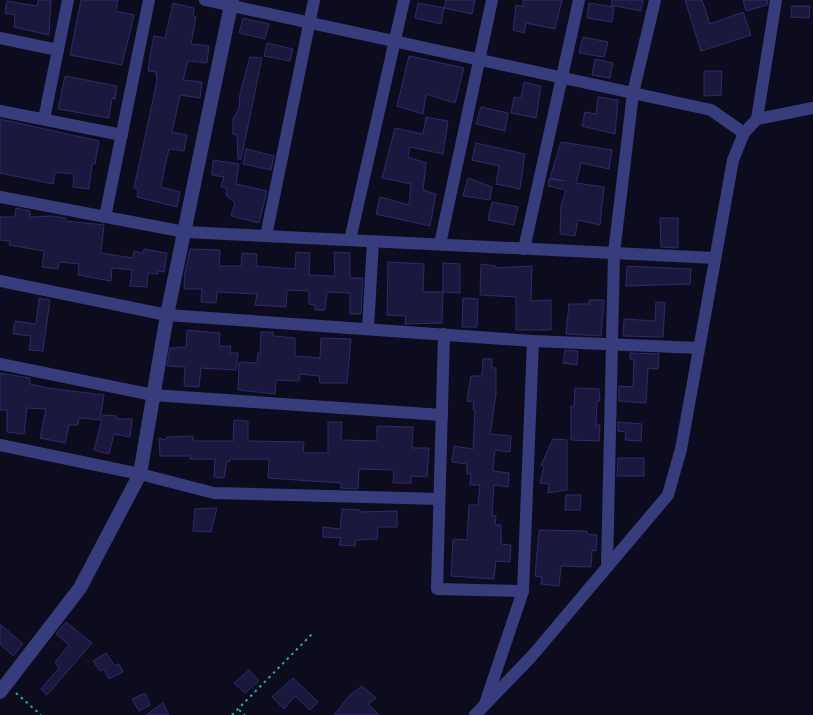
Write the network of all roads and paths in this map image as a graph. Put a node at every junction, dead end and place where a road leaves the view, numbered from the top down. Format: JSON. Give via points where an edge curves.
{"nodes":[{"id":1,"x":68,"y":0,"type":"edge"},
{"id":2,"x":149,"y":0,"type":"edge"},
{"id":3,"x":205,"y":0,"type":"edge"},
{"id":4,"x":314,"y":0,"type":"edge"},
{"id":5,"x":404,"y":0,"type":"edge"},
{"id":6,"x":492,"y":0,"type":"edge"},
{"id":7,"x":579,"y":0,"type":"edge"},
{"id":8,"x":656,"y":0,"type":"edge"},
{"id":9,"x":776,"y":0,"type":"edge"},
{"id":10,"x":232,"y":3,"type":"edge"},
{"id":11,"x":309,"y":22,"type":"junction"},
{"id":12,"x":0,"y":38,"type":"edge"},
{"id":13,"x":396,"y":41,"type":"junction"},
{"id":14,"x":58,"y":50,"type":"junction"},
{"id":15,"x":479,"y":60,"type":"junction"},
{"id":16,"x":561,"y":77,"type":"junction"},
{"id":17,"x":634,"y":93,"type":"junction"},
{"id":18,"x":813,"y":108,"type":"edge"},
{"id":19,"x":0,"y":111,"type":"edge"},
{"id":20,"x":757,"y":119,"type":"junction"},
{"id":21,"x":44,"y":120,"type":"junction"},
{"id":22,"x":744,"y":133,"type":"junction"},
{"id":23,"x":122,"y":135,"type":"junction"},
{"id":24,"x":0,"y":197,"type":"edge"},
{"id":25,"x":105,"y":217,"type":"junction"},
{"id":26,"x":185,"y":232,"type":"junction"},
{"id":27,"x":266,"y":236,"type":"junction"},
{"id":28,"x":350,"y":240,"type":"junction"},
{"id":29,"x":373,"y":241,"type":"junction"},
{"id":30,"x":440,"y":244,"type":"junction"},
{"id":31,"x":524,"y":249,"type":"junction"},
{"id":32,"x":614,"y":253,"type":"junction"},
{"id":33,"x":715,"y":258,"type":"junction"},
{"id":34,"x":0,"y":281,"type":"edge"},
{"id":35,"x":167,"y":315,"type":"junction"},
{"id":36,"x":368,"y":328,"type":"junction"},
{"id":37,"x":444,"y":334,"type":"junction"},
{"id":38,"x":533,"y":341,"type":"junction"},
{"id":39,"x":612,"y":345,"type":"junction"},
{"id":40,"x":699,"y":348,"type":"junction"},
{"id":41,"x":0,"y":364,"type":"edge"},
{"id":42,"x":153,"y":395,"type":"junction"},
{"id":43,"x":442,"y":415,"type":"junction"},
{"id":44,"x":0,"y":445,"type":"edge"},
{"id":45,"x":140,"y":474,"type":"junction"},
{"id":46,"x":439,"y":499,"type":"junction"},
{"id":47,"x":607,"y":567,"type":"junction"},
{"id":48,"x":523,"y":591,"type":"junction"},
{"id":49,"x":314,"y":632,"type":"dead end"},
{"id":50,"x":3,"y":688,"type":"edge"},
{"id":51,"x":485,"y":704,"type":"junction"},
{"id":52,"x":239,"y":710,"type":"junction"},
{"id":53,"x":40,"y":715,"type":"edge"},
{"id":54,"x":232,"y":715,"type":"edge"},
{"id":55,"x":245,"y":715,"type":"edge"},
{"id":56,"x":475,"y":715,"type":"edge"}],
"edges":[{"from":1,"to":14,"type":"street"},
{"from":2,"to":23,"type":"street"},
{"from":3,"to":10,"type":"street"},
{"from":4,"to":11,"type":"street"},
{"from":5,"to":13,"type":"street"},
{"from":6,"to":15,"type":"street"},
{"from":7,"to":16,"type":"street"},
{"from":8,"to":17,"type":"street"},
{"from":9,"to":20,"type":"street"},
{"from":10,"to":11,"type":"street"},
{"from":10,"to":26,"type":"street"},
{"from":11,"to":13,"type":"street"},
{"from":11,"to":27,"type":"street"},
{"from":12,"to":14,"type":"street"},
{"from":13,"to":15,"type":"street"},
{"from":13,"to":28,"type":"street"},
{"from":14,"to":21,"type":"street"},
{"from":15,"to":16,"type":"street"},
{"from":15,"to":30,"type":"street"},
{"from":16,"to":17,"type":"street"},
{"from":16,"to":31,"type":"street"},
{"from":17,"to":22,"type":"street","via":[[711,110]]},
{"from":17,"to":32,"type":"street"},
{"from":18,"to":20,"type":"street"},
{"from":19,"to":21,"type":"street"},
{"from":20,"to":22,"type":"street"},
{"from":21,"to":23,"type":"street"},
{"from":22,"to":33,"type":"street","via":[[733,160]]},
{"from":23,"to":25,"type":"street"},
{"from":24,"to":25,"type":"street"},
{"from":25,"to":26,"type":"street"},
{"from":26,"to":27,"type":"street"},
{"from":26,"to":35,"type":"street"},
{"from":27,"to":28,"type":"street"},
{"from":28,"to":29,"type":"street"},
{"from":29,"to":30,"type":"street"},
{"from":29,"to":36,"type":"street"},
{"from":30,"to":31,"type":"street"},
{"from":31,"to":32,"type":"street"},
{"from":32,"to":33,"type":"street"},
{"from":32,"to":39,"type":"street"},
{"from":33,"to":40,"type":"street"},
{"from":34,"to":35,"type":"street"},
{"from":35,"to":36,"type":"street"},
{"from":35,"to":42,"type":"street"},
{"from":36,"to":37,"type":"street"},
{"from":37,"to":38,"type":"street"},
{"from":37,"to":43,"type":"street"},
{"from":38,"to":39,"type":"street"},
{"from":38,"to":48,"type":"street"},
{"from":39,"to":40,"type":"street"},
{"from":39,"to":47,"type":"street"},
{"from":40,"to":47,"type":"street","via":[[681,449],[668,496]]},
{"from":41,"to":42,"type":"street"},
{"from":42,"to":43,"type":"street"},
{"from":42,"to":45,"type":"street"},
{"from":43,"to":46,"type":"street"},
{"from":44,"to":45,"type":"street"},
{"from":45,"to":46,"type":"street","via":[[214,493]]},
{"from":45,"to":50,"type":"street","via":[[80,588]]},
{"from":46,"to":48,"type":"street","via":[[437,589]]},
{"from":47,"to":51,"type":"street","via":[[532,656]]},
{"from":48,"to":51,"type":"street"},
{"from":49,"to":52,"type":"path"},
{"from":50,"to":53,"type":"path"},
{"from":51,"to":56,"type":"street"},
{"from":52,"to":54,"type":"path"},
{"from":52,"to":55,"type":"path"}]}
